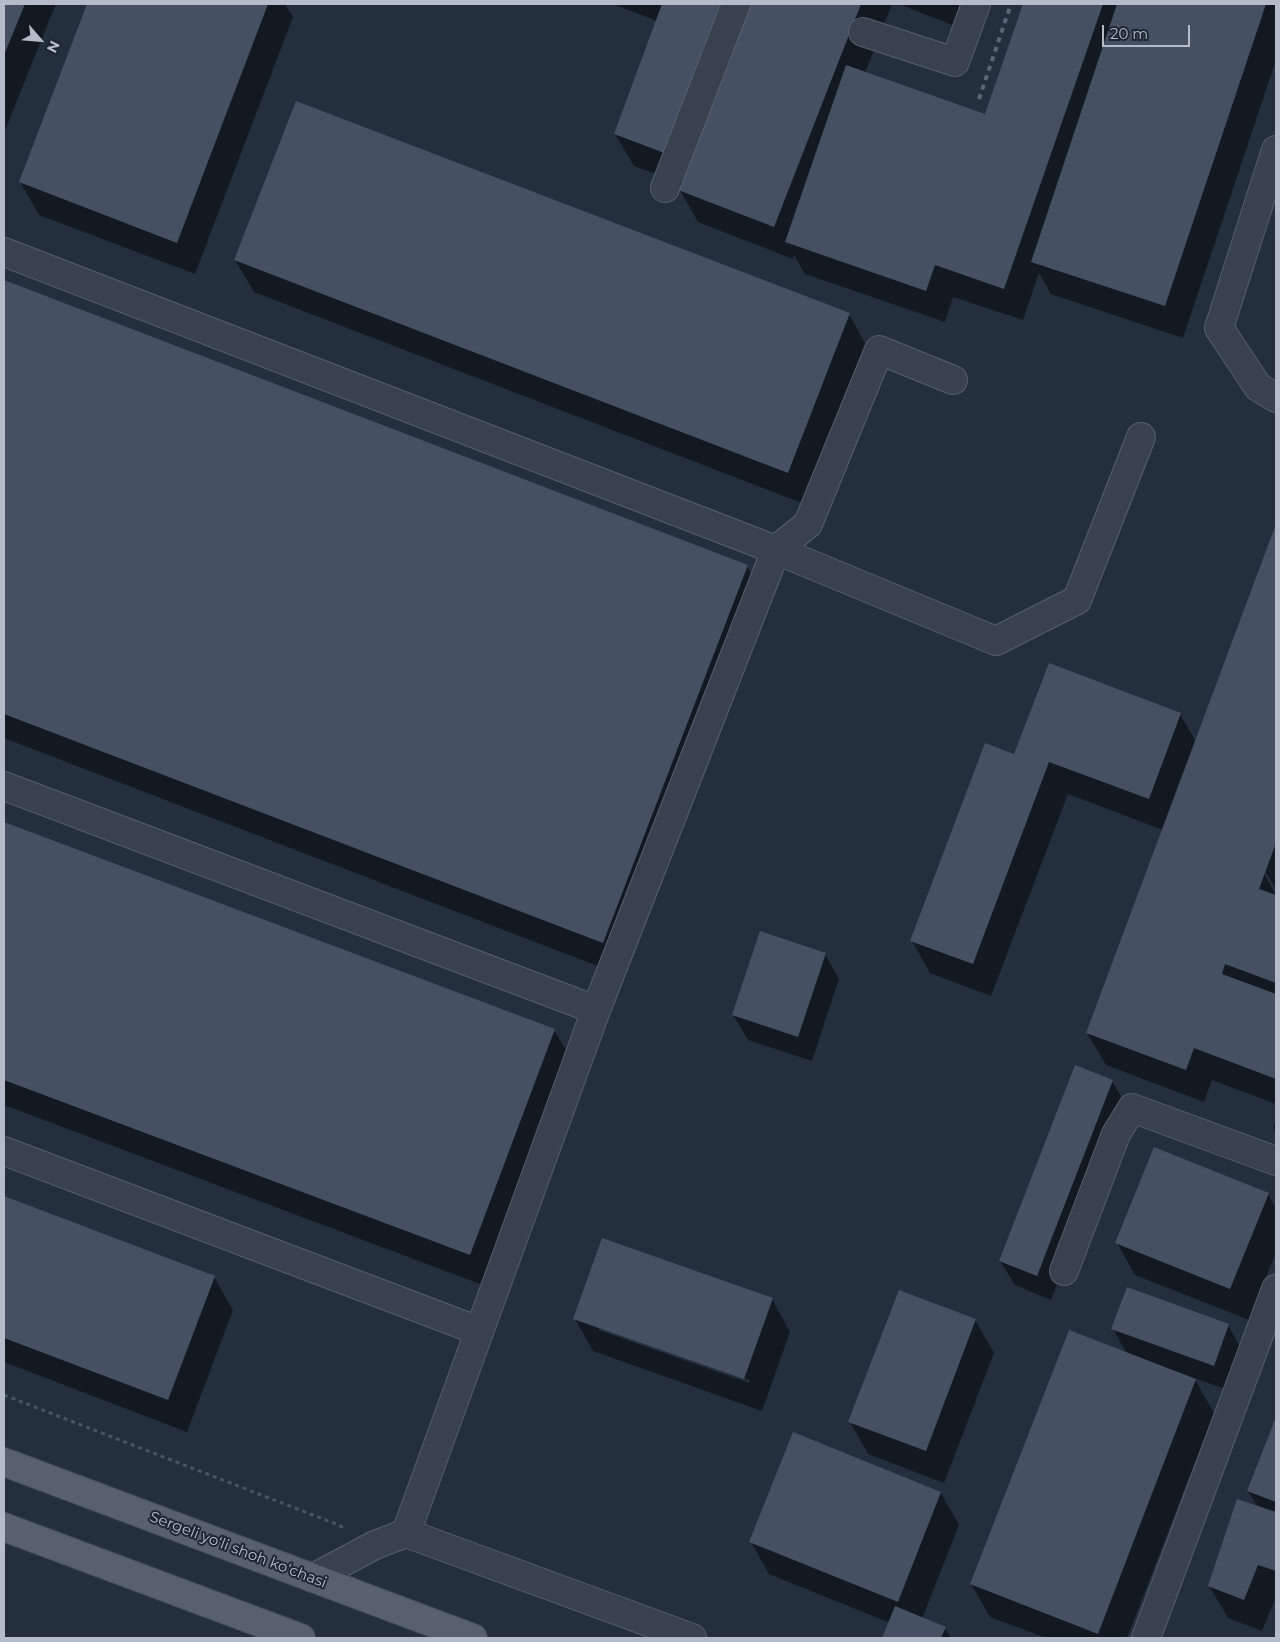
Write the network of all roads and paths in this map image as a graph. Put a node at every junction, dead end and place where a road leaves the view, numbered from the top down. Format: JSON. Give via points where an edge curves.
{"nodes":[{"id":1,"x":736,"y":4,"type":"edge"},
{"id":2,"x":976,"y":4,"type":"edge"},
{"id":3,"x":863,"y":32,"type":"dead end"},
{"id":4,"x":1276,"y":150,"type":"edge"},
{"id":5,"x":665,"y":188,"type":"dead end"},
{"id":6,"x":4,"y":252,"type":"edge"},
{"id":7,"x":953,"y":380,"type":"dead end"},
{"id":8,"x":1276,"y":398,"type":"edge"},
{"id":9,"x":1141,"y":437,"type":"dead end"},
{"id":10,"x":776,"y":550,"type":"junction"},
{"id":11,"x":4,"y":786,"type":"edge"},
{"id":12,"x":596,"y":1010,"type":"junction"},
{"id":13,"x":4,"y":1151,"type":"edge"},
{"id":14,"x":1276,"y":1161,"type":"edge"},
{"id":15,"x":1064,"y":1271,"type":"dead end"},
{"id":16,"x":1276,"y":1289,"type":"edge"},
{"id":17,"x":479,"y":1331,"type":"junction"},
{"id":18,"x":4,"y":1395,"type":"edge"},
{"id":19,"x":4,"y":1462,"type":"edge"},
{"id":20,"x":4,"y":1527,"type":"edge"},
{"id":21,"x":406,"y":1533,"type":"junction"},
{"id":22,"x":375,"y":1546,"type":"junction"},
{"id":23,"x":313,"y":1578,"type":"junction"},
{"id":24,"x":301,"y":1638,"type":"edge"},
{"id":25,"x":473,"y":1638,"type":"edge"},
{"id":26,"x":692,"y":1638,"type":"edge"},
{"id":27,"x":1146,"y":1638,"type":"edge"}],
"edges":[{"from":1,"to":5,"type":"lane"},
{"from":2,"to":3,"type":"lane","via":[[955,62]]},
{"from":4,"to":8,"type":"lane","via":[[1219,328],[1258,387]]},
{"from":6,"to":10,"type":"lane"},
{"from":7,"to":10,"type":"lane","via":[[878,350],[808,524]]},
{"from":9,"to":10,"type":"lane","via":[[1076,600],[996,641]]},
{"from":10,"to":12,"type":"lane"},
{"from":11,"to":12,"type":"lane"},
{"from":12,"to":17,"type":"lane"},
{"from":13,"to":17,"type":"lane"},
{"from":14,"to":15,"type":"lane","via":[[1132,1108],[1116,1134]]},
{"from":16,"to":27,"type":"lane"},
{"from":17,"to":21,"type":"lane"},
{"from":18,"to":22,"type":"path","via":[[336,1524]]},
{"from":19,"to":23,"type":"main road","name":"Sergeli yo‘li shoh ko‘chasi"},
{"from":20,"to":24,"type":"main road"},
{"from":21,"to":22,"type":"lane"},
{"from":21,"to":26,"type":"lane"},
{"from":22,"to":23,"type":"lane"},
{"from":23,"to":25,"type":"main road","name":"Sergeli yo‘li shoh ko‘chasi"}]}
